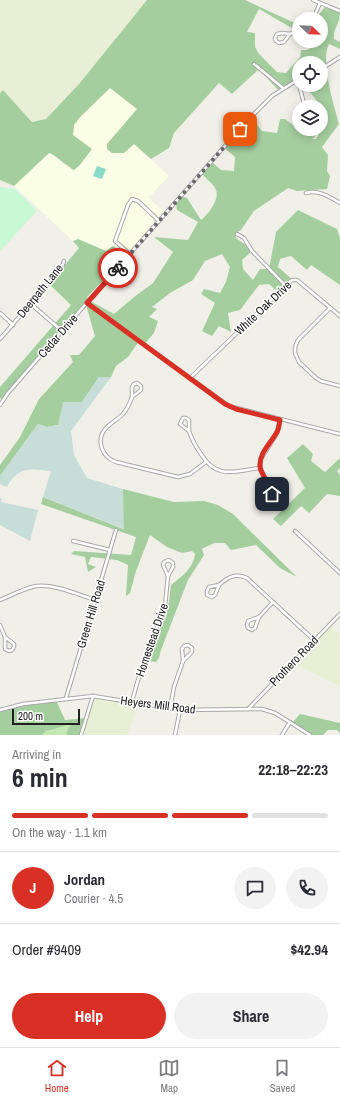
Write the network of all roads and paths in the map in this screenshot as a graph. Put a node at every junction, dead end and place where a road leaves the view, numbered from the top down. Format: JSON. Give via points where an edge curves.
{"nodes":[{"id":1,"x":313,"y":0,"type":"edge"},
{"id":2,"x":320,"y":3,"type":"junction"},
{"id":3,"x":340,"y":11,"type":"edge"},
{"id":4,"x":316,"y":12,"type":"edge"},
{"id":5,"x":290,"y":34,"type":"joint"},
{"id":6,"x":340,"y":57,"type":"edge"},
{"id":7,"x":254,"y":64,"type":"dead end"},
{"id":8,"x":328,"y":65,"type":"edge"},
{"id":9,"x":292,"y":83,"type":"edge"},
{"id":10,"x":283,"y":88,"type":"junction"},
{"id":11,"x":306,"y":193,"type":"dead end"},
{"id":12,"x":340,"y":203,"type":"edge"},
{"id":13,"x":159,"y":221,"type":"junction"},
{"id":14,"x":237,"y":234,"type":"dead end"},
{"id":15,"x":130,"y":254,"type":"junction"},
{"id":16,"x":64,"y":261,"type":"dead end"},
{"id":17,"x":286,"y":286,"type":"junction"},
{"id":18,"x":87,"y":303,"type":"junction"},
{"id":19,"x":31,"y":304,"type":"junction"},
{"id":20,"x":330,"y":308,"type":"junction"},
{"id":21,"x":0,"y":313,"type":"edge"},
{"id":22,"x":340,"y":316,"type":"edge"},
{"id":23,"x":13,"y":325,"type":"junction"},
{"id":24,"x":62,"y":331,"type":"junction"},
{"id":25,"x":0,"y":339,"type":"edge"},
{"id":26,"x":190,"y":378,"type":"junction"},
{"id":27,"x":340,"y":386,"type":"edge"},
{"id":28,"x":132,"y":397,"type":"junction"},
{"id":29,"x":2,"y":399,"type":"edge"},
{"id":30,"x":0,"y":405,"type":"edge"},
{"id":31,"x":280,"y":420,"type":"junction"},
{"id":32,"x":189,"y":431,"type":"junction"},
{"id":33,"x":340,"y":434,"type":"edge"},
{"id":34,"x":206,"y":462,"type":"junction"},
{"id":35,"x":260,"y":468,"type":"junction"},
{"id":36,"x":266,"y":480,"type":"junction"},
{"id":37,"x":116,"y":530,"type":"dead end"},
{"id":38,"x":295,"y":531,"type":"dead end"},
{"id":39,"x":73,"y":541,"type":"dead end"},
{"id":40,"x":110,"y":550,"type":"junction"},
{"id":41,"x":340,"y":573,"type":"edge"},
{"id":42,"x":168,"y":576,"type":"junction"},
{"id":43,"x":219,"y":585,"type":"junction"},
{"id":44,"x":0,"y":600,"type":"edge"},
{"id":45,"x":95,"y":600,"type":"junction"},
{"id":46,"x":273,"y":602,"type":"junction"},
{"id":47,"x":340,"y":614,"type":"edge"},
{"id":48,"x":259,"y":617,"type":"junction"},
{"id":49,"x":0,"y":625,"type":"edge"},
{"id":50,"x":5,"y":637,"type":"junction"},
{"id":51,"x":314,"y":640,"type":"junction"},
{"id":52,"x":184,"y":661,"type":"junction"},
{"id":53,"x":93,"y":696,"type":"junction"},
{"id":54,"x":66,"y":698,"type":"junction"},
{"id":55,"x":132,"y":702,"type":"junction"},
{"id":56,"x":170,"y":708,"type":"junction"},
{"id":57,"x":247,"y":709,"type":"junction"},
{"id":58,"x":0,"y":710,"type":"edge"},
{"id":59,"x":180,"y":710,"type":"junction"},
{"id":60,"x":290,"y":722,"type":"junction"},
{"id":61,"x":81,"y":735,"type":"edge"},
{"id":62,"x":175,"y":735,"type":"edge"},
{"id":63,"x":282,"y":735,"type":"edge"},
{"id":64,"x":310,"y":735,"type":"edge"}],
"edges":[{"from":1,"to":2,"type":"street"},
{"from":2,"to":3,"type":"street"},
{"from":2,"to":4,"type":"street"},
{"from":5,"to":5,"type":"street","via":[[283,43],[276,41],[278,34]]},
{"from":6,"to":8,"type":"street"},
{"from":7,"to":10,"type":"street"},
{"from":9,"to":10,"type":"street","name":"Cedar Drive"},
{"from":10,"to":13,"type":"street","name":"Cedar Drive","via":[[249,119]]},
{"from":11,"to":12,"type":"street","via":[[316,192]]},
{"from":13,"to":15,"type":"street","name":"Cedar Drive"},
{"from":13,"to":15,"type":"street","via":[[137,200],[132,199],[115,241]]},
{"from":14,"to":17,"type":"street","via":[[244,238],[252,251]]},
{"from":15,"to":18,"type":"street","name":"Cedar Drive"},
{"from":16,"to":19,"type":"street","name":"Deerpath Lane","via":[[61,269]]},
{"from":17,"to":20,"type":"street","name":"White Oak Drive","via":[[292,280],[297,280]]},
{"from":17,"to":26,"type":"street","name":"White Oak Drive"},
{"from":18,"to":24,"type":"street","name":"Cedar Drive"},
{"from":18,"to":26,"type":"street"},
{"from":19,"to":23,"type":"street","name":"Deerpath Lane"},
{"from":19,"to":24,"type":"street"},
{"from":20,"to":22,"type":"street","name":"White Oak Drive"},
{"from":20,"to":27,"type":"street","via":[[299,338],[295,353],[299,362],[318,380]]},
{"from":21,"to":23,"type":"street"},
{"from":23,"to":25,"type":"street","name":"Deerpath Lane"},
{"from":24,"to":29,"type":"street","name":"Cedar Drive"},
{"from":26,"to":31,"type":"street","via":[[232,408]]},
{"from":28,"to":28,"type":"street","via":[[132,387],[138,383],[140,392]]},
{"from":28,"to":34,"type":"street","via":[[124,413],[102,434],[101,446],[107,457],[116,462],[178,477],[190,474]]},
{"from":29,"to":30,"type":"street","name":"Cedar Drive"},
{"from":31,"to":33,"type":"street"},
{"from":31,"to":35,"type":"street","via":[[277,433],[262,456]]},
{"from":32,"to":32,"type":"street","via":[[180,424],[183,418],[189,420]]},
{"from":32,"to":34,"type":"street"},
{"from":34,"to":35,"type":"street","via":[[222,472]]},
{"from":35,"to":36,"type":"street"},
{"from":36,"to":36,"type":"street","via":[[267,491],[270,494],[275,492],[276,485]]},
{"from":37,"to":40,"type":"street","name":"Green Hill Road"},
{"from":38,"to":41,"type":"street"},
{"from":39,"to":40,"type":"street"},
{"from":40,"to":45,"type":"street","name":"Green Hill Road"},
{"from":42,"to":42,"type":"street","name":"Homestead Drive","via":[[162,565],[167,560],[173,565]]},
{"from":42,"to":55,"type":"street","name":"Homestead Drive","via":[[165,606]]},
{"from":43,"to":43,"type":"street","via":[[216,595],[208,596],[206,592],[209,587]]},
{"from":43,"to":46,"type":"street","via":[[230,577],[243,576]]},
{"from":44,"to":45,"type":"street","via":[[41,586]]},
{"from":45,"to":54,"type":"street","name":"Green Hill Road"},
{"from":46,"to":48,"type":"street"},
{"from":46,"to":51,"type":"street"},
{"from":47,"to":51,"type":"street","name":"Prothero Road"},
{"from":48,"to":48,"type":"street","via":[[255,628],[248,628],[248,621]]},
{"from":49,"to":50,"type":"street"},
{"from":50,"to":50,"type":"street","via":[[5,649],[12,650],[14,644]]},
{"from":51,"to":57,"type":"street","name":"Prothero Road"},
{"from":52,"to":52,"type":"street","via":[[182,649],[189,646],[192,652]]},
{"from":52,"to":56,"type":"street","via":[[173,690]]},
{"from":53,"to":54,"type":"street","name":"Heyers Mill Road"},
{"from":53,"to":55,"type":"street","name":"Heyers Mill Road"},
{"from":53,"to":61,"type":"street"},
{"from":54,"to":58,"type":"street","name":"Heyers Mill Road"},
{"from":55,"to":56,"type":"street","name":"Heyers Mill Road"},
{"from":56,"to":59,"type":"street","name":"Heyers Mill Road"},
{"from":57,"to":59,"type":"street","name":"Heyers Mill Road"},
{"from":57,"to":60,"type":"street","name":"Heyers Mill Road","via":[[268,711]]},
{"from":59,"to":62,"type":"street"},
{"from":60,"to":63,"type":"street"},
{"from":60,"to":64,"type":"street","name":"Heyers Mill Road"}]}
